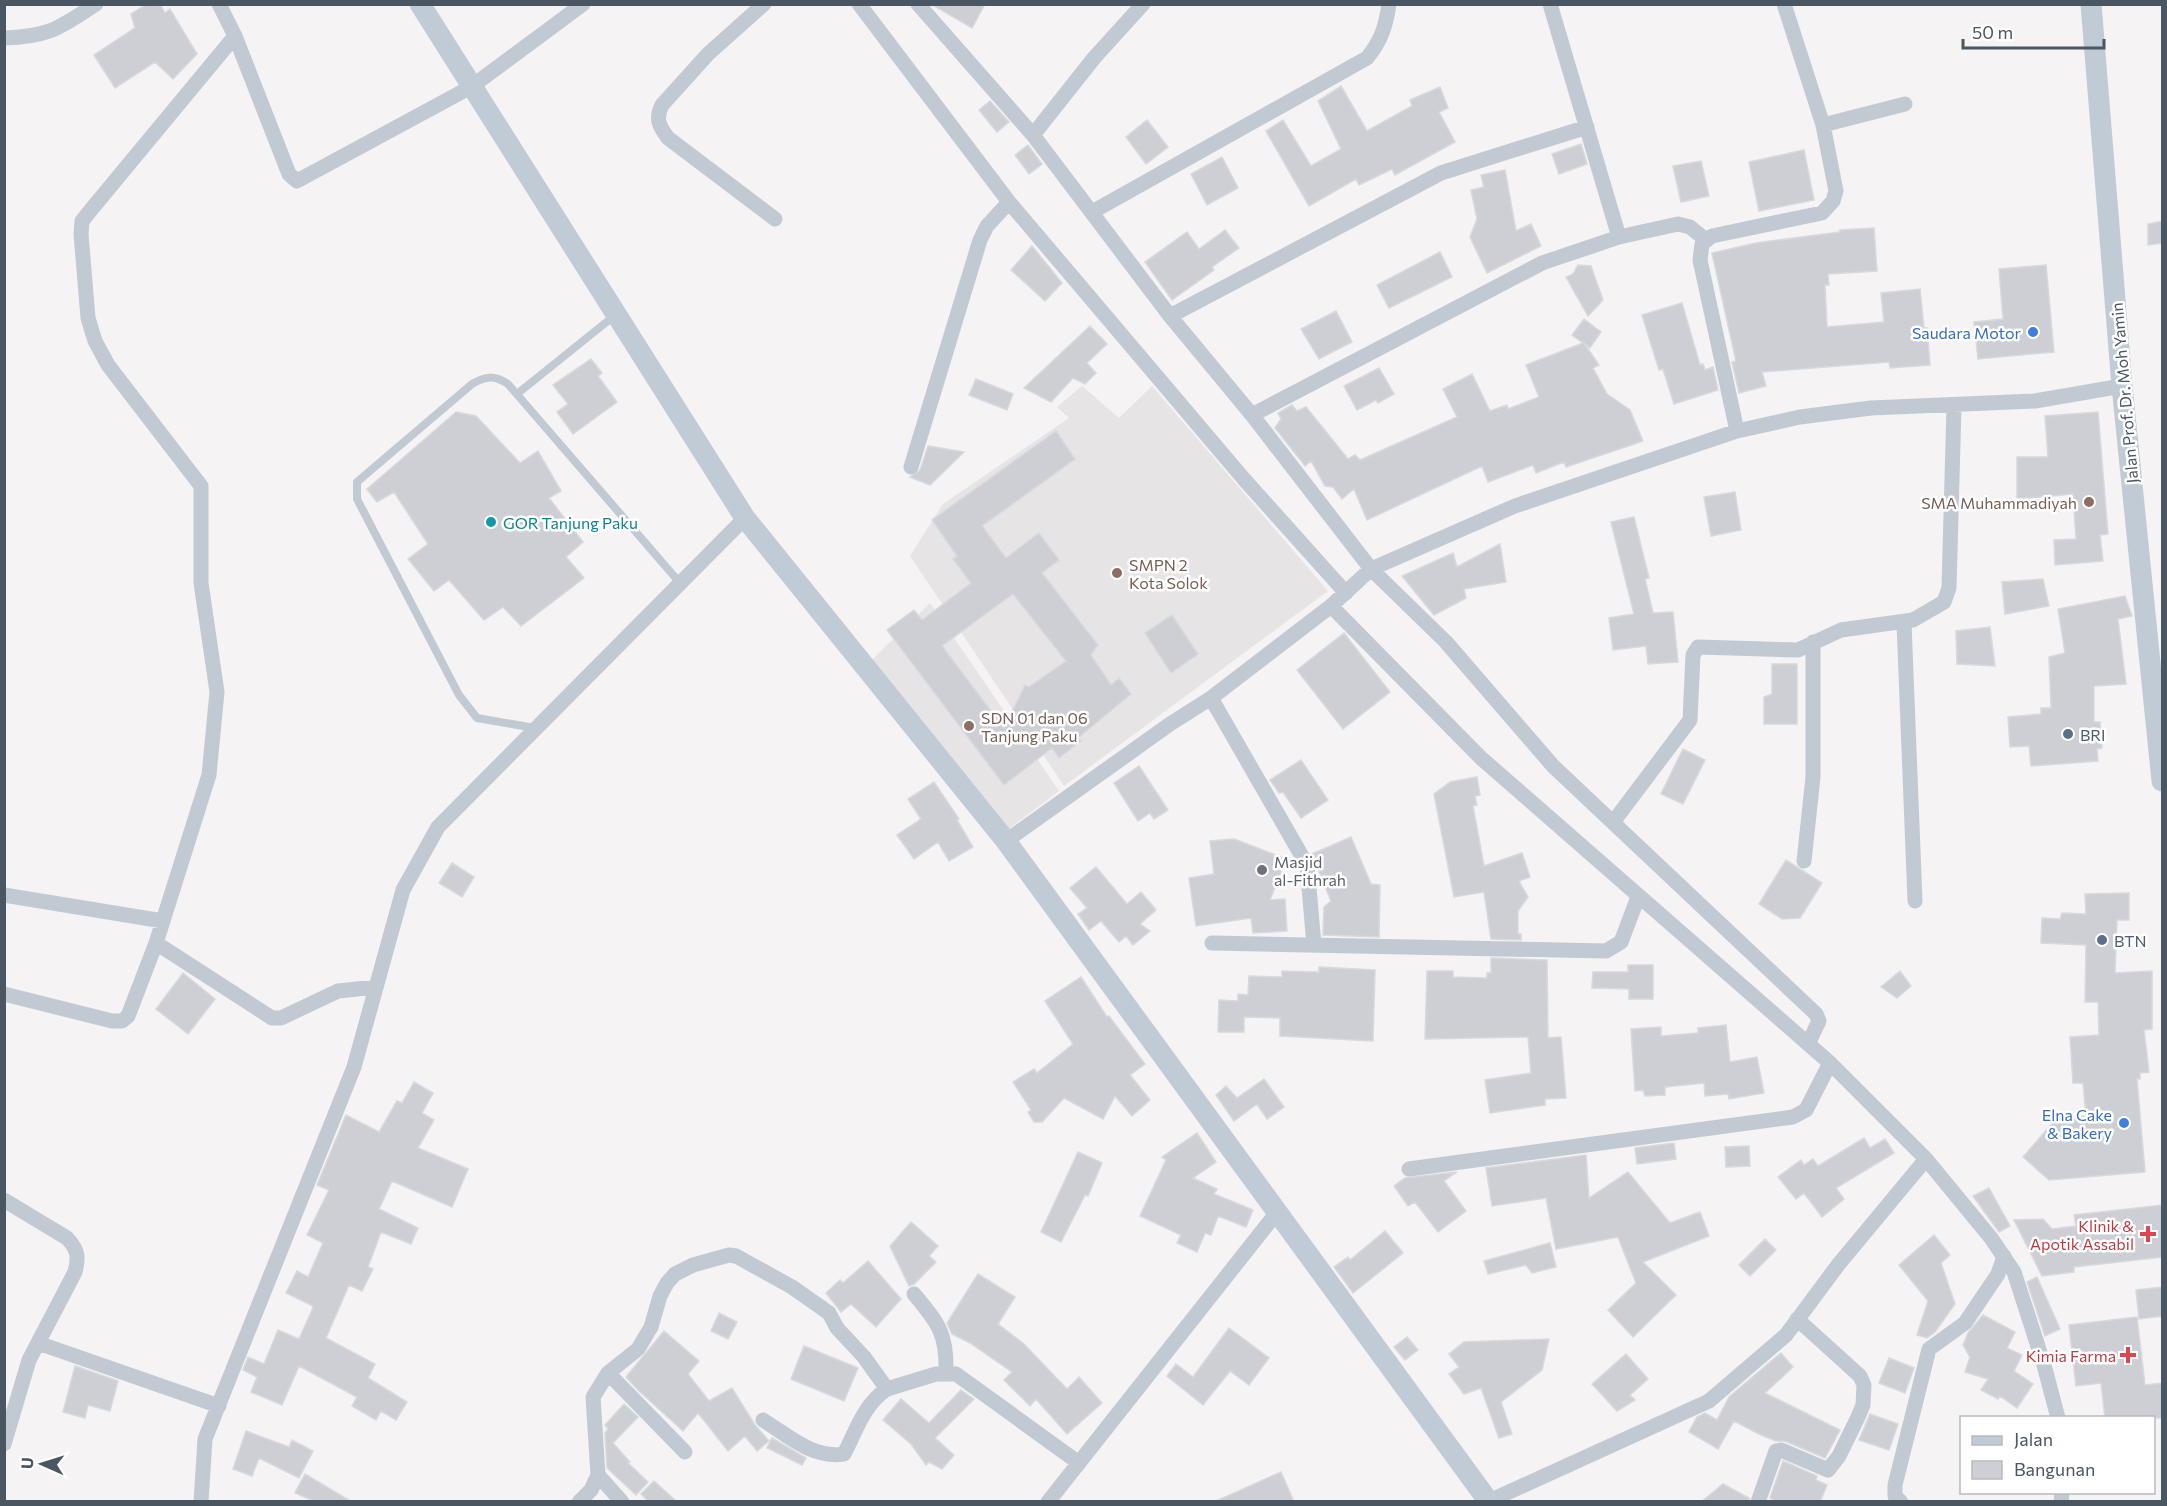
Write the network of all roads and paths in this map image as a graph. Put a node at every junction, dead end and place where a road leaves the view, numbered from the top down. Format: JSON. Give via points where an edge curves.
{"nodes":[{"id":1,"x":96,"y":4,"type":"edge"},
{"id":2,"x":219,"y":4,"type":"edge"},
{"id":3,"x":420,"y":4,"type":"edge"},
{"id":4,"x":583,"y":4,"type":"edge"},
{"id":5,"x":764,"y":4,"type":"edge"},
{"id":6,"x":859,"y":4,"type":"edge"},
{"id":7,"x":918,"y":4,"type":"edge"},
{"id":8,"x":1143,"y":4,"type":"edge"},
{"id":9,"x":1389,"y":4,"type":"edge"},
{"id":10,"x":1550,"y":4,"type":"edge"},
{"id":11,"x":1784,"y":4,"type":"edge"},
{"id":12,"x":2091,"y":4,"type":"edge"},
{"id":13,"x":236,"y":36,"type":"junction"},
{"id":14,"x":4,"y":38,"type":"edge"},
{"id":15,"x":471,"y":87,"type":"junction"},
{"id":16,"x":1905,"y":104,"type":"dead end"},
{"id":17,"x":1823,"y":125,"type":"junction"},
{"id":18,"x":1587,"y":127,"type":"junction"},
{"id":19,"x":1033,"y":135,"type":"junction"},
{"id":20,"x":1009,"y":202,"type":"junction"},
{"id":21,"x":1092,"y":212,"type":"junction"},
{"id":22,"x":775,"y":219,"type":"dead end"},
{"id":23,"x":1619,"y":237,"type":"junction"},
{"id":24,"x":1706,"y":240,"type":"junction"},
{"id":25,"x":616,"y":315,"type":"junction"},
{"id":26,"x":1170,"y":316,"type":"junction"},
{"id":27,"x":2122,"y":386,"type":"junction"},
{"id":28,"x":517,"y":394,"type":"junction"},
{"id":29,"x":1954,"y":406,"type":"junction"},
{"id":30,"x":1252,"y":415,"type":"junction"},
{"id":31,"x":1737,"y":431,"type":"junction"},
{"id":32,"x":911,"y":467,"type":"dead end"},
{"id":33,"x":745,"y":518,"type":"junction"},
{"id":34,"x":1371,"y":569,"type":"junction"},
{"id":35,"x":680,"y":583,"type":"junction"},
{"id":36,"x":1346,"y":593,"type":"junction"},
{"id":37,"x":1331,"y":606,"type":"junction"},
{"id":38,"x":1904,"y":623,"type":"junction"},
{"id":39,"x":1813,"y":642,"type":"junction"},
{"id":40,"x":1211,"y":698,"type":"junction"},
{"id":41,"x":537,"y":729,"type":"junction"},
{"id":42,"x":2163,"y":781,"type":"edge"},
{"id":43,"x":1614,"y":821,"type":"junction"},
{"id":44,"x":1006,"y":841,"type":"junction"},
{"id":45,"x":1804,"y":861,"type":"dead end"},
{"id":46,"x":4,"y":896,"type":"edge"},
{"id":47,"x":1638,"y":897,"type":"junction"},
{"id":48,"x":1915,"y":902,"type":"dead end"},
{"id":49,"x":163,"y":921,"type":"junction"},
{"id":50,"x":156,"y":943,"type":"junction"},
{"id":51,"x":1212,"y":943,"type":"dead end"},
{"id":52,"x":1314,"y":945,"type":"junction"},
{"id":53,"x":376,"y":987,"type":"junction"},
{"id":54,"x":4,"y":994,"type":"edge"},
{"id":55,"x":1808,"y":1044,"type":"junction"},
{"id":56,"x":1830,"y":1063,"type":"junction"},
{"id":57,"x":1926,"y":1159,"type":"junction"},
{"id":58,"x":1409,"y":1169,"type":"dead end"},
{"id":59,"x":4,"y":1200,"type":"edge"},
{"id":60,"x":1278,"y":1211,"type":"junction"},
{"id":61,"x":2004,"y":1256,"type":"junction"},
{"id":62,"x":914,"y":1294,"type":"dead end"},
{"id":63,"x":1797,"y":1319,"type":"junction"},
{"id":64,"x":38,"y":1343,"type":"junction"},
{"id":65,"x":945,"y":1372,"type":"junction"},
{"id":66,"x":608,"y":1373,"type":"junction"},
{"id":67,"x":887,"y":1389,"type":"junction"},
{"id":68,"x":219,"y":1406,"type":"junction"},
{"id":69,"x":2057,"y":1416,"type":"edge"},
{"id":70,"x":763,"y":1420,"type":"dead end"},
{"id":71,"x":4,"y":1444,"type":"edge"},
{"id":72,"x":685,"y":1452,"type":"dead end"},
{"id":73,"x":1079,"y":1463,"type":"junction"},
{"id":74,"x":598,"y":1475,"type":"junction"},
{"id":75,"x":1488,"y":1501,"type":"edge"},
{"id":76,"x":1899,"y":1501,"type":"edge"},
{"id":77,"x":201,"y":1502,"type":"edge"},
{"id":78,"x":579,"y":1502,"type":"edge"},
{"id":79,"x":622,"y":1502,"type":"edge"},
{"id":80,"x":1048,"y":1502,"type":"edge"},
{"id":81,"x":1758,"y":1502,"type":"edge"}],
"edges":[{"from":1,"to":14,"type":"street","via":[[36,37]]},
{"from":2,"to":13,"type":"street"},
{"from":3,"to":15,"type":"street"},
{"from":4,"to":15,"type":"street"},
{"from":5,"to":22,"type":"street","via":[[708,54],[662,105],[658,123],[668,138]]},
{"from":6,"to":20,"type":"street"},
{"from":7,"to":19,"type":"street"},
{"from":8,"to":19,"type":"street"},
{"from":9,"to":21,"type":"street","via":[[1386,27],[1367,58]]},
{"from":10,"to":18,"type":"street"},
{"from":11,"to":17,"type":"street"},
{"from":12,"to":27,"type":"street","name":"Jalan Prof. Dr. Moh Yamin"},
{"from":13,"to":15,"type":"street","via":[[289,174],[297,181]]},
{"from":13,"to":49,"type":"street","via":[[82,221],[88,318],[94,341],[108,365],[196,479],[202,494],[201,583],[217,708],[209,775]]},
{"from":15,"to":25,"type":"street"},
{"from":16,"to":17,"type":"street"},
{"from":17,"to":24,"type":"street","via":[[1836,182],[1828,208],[1822,213]]},
{"from":18,"to":23,"type":"street"},
{"from":18,"to":26,"type":"street","via":[[1441,173]]},
{"from":19,"to":21,"type":"street"},
{"from":20,"to":32,"type":"street","via":[[980,240]]},
{"from":20,"to":36,"type":"street"},
{"from":21,"to":26,"type":"street"},
{"from":23,"to":24,"type":"street","via":[[1678,224],[1690,227]]},
{"from":23,"to":30,"type":"street","via":[[1542,263]]},
{"from":24,"to":31,"type":"street","via":[[1700,260]]},
{"from":25,"to":28,"type":"lane"},
{"from":25,"to":33,"type":"street"},
{"from":26,"to":30,"type":"street"},
{"from":27,"to":29,"type":"street","via":[[2035,401]]},
{"from":27,"to":42,"type":"street","name":"Jalan Prof. Dr. Moh Yamin"},
{"from":28,"to":35,"type":"lane"},
{"from":28,"to":41,"type":"lane","via":[[498,378],[479,380],[357,482],[356,493],[472,714],[493,722]]},
{"from":29,"to":31,"type":"street","via":[[1871,408],[1800,417]]},
{"from":29,"to":38,"type":"street","via":[[1949,588],[1940,606]]},
{"from":30,"to":34,"type":"street"},
{"from":31,"to":34,"type":"street","via":[[1515,506]]},
{"from":33,"to":35,"type":"street"},
{"from":33,"to":44,"type":"street"},
{"from":34,"to":36,"type":"street"},
{"from":34,"to":43,"type":"street","via":[[1446,642],[1553,765]]},
{"from":35,"to":41,"type":"street"},
{"from":36,"to":37,"type":"street"},
{"from":37,"to":40,"type":"street"},
{"from":37,"to":47,"type":"street","via":[[1481,758]]},
{"from":38,"to":39,"type":"street","via":[[1841,630]]},
{"from":38,"to":48,"type":"street"},
{"from":39,"to":43,"type":"street","via":[[1790,651],[1703,646],[1695,650],[1690,720]]},
{"from":39,"to":45,"type":"street","via":[[1813,777]]},
{"from":40,"to":44,"type":"street"},
{"from":40,"to":52,"type":"street","via":[[1307,865]]},
{"from":41,"to":53,"type":"street","via":[[438,828],[404,890]]},
{"from":43,"to":55,"type":"street","via":[[1816,1014],[1819,1021]]},
{"from":44,"to":60,"type":"street"},
{"from":46,"to":49,"type":"street"},
{"from":47,"to":52,"type":"street","via":[[1621,942],[1606,951]]},
{"from":47,"to":55,"type":"street"},
{"from":49,"to":50,"type":"street"},
{"from":50,"to":53,"type":"street","via":[[272,1018],[281,1018],[345,989]]},
{"from":50,"to":54,"type":"street","via":[[132,1008],[122,1021]]},
{"from":51,"to":52,"type":"street"},
{"from":53,"to":68,"type":"street","via":[[354,1067]]},
{"from":55,"to":56,"type":"street"},
{"from":56,"to":57,"type":"street"},
{"from":56,"to":58,"type":"street","via":[[1806,1110],[1793,1117]]},
{"from":57,"to":61,"type":"street"},
{"from":57,"to":63,"type":"street"},
{"from":59,"to":64,"type":"street","via":[[67,1238],[79,1258]]},
{"from":60,"to":73,"type":"street"},
{"from":60,"to":75,"type":"street"},
{"from":61,"to":69,"type":"street","via":[[2017,1283]]},
{"from":61,"to":76,"type":"street","via":[[1998,1274],[1965,1323],[1929,1349],[1895,1485]]},
{"from":62,"to":65,"type":"street","via":[[942,1331]]},
{"from":63,"to":75,"type":"street","via":[[1778,1343],[1699,1407]]},
{"from":63,"to":81,"type":"street","via":[[1860,1376],[1865,1391],[1863,1405],[1839,1456],[1828,1470],[1776,1451]]},
{"from":64,"to":68,"type":"street"},
{"from":64,"to":71,"type":"street","via":[[21,1379]]},
{"from":65,"to":67,"type":"street"},
{"from":65,"to":73,"type":"street","via":[[956,1374]]},
{"from":66,"to":67,"type":"street","via":[[638,1350],[651,1327],[660,1296],[675,1274],[729,1255],[792,1287],[829,1313]]},
{"from":66,"to":72,"type":"street"},
{"from":66,"to":74,"type":"street","via":[[593,1397]]},
{"from":67,"to":70,"type":"street","via":[[866,1410],[844,1454],[833,1456],[810,1449]]},
{"from":68,"to":77,"type":"street","via":[[205,1439]]},
{"from":73,"to":80,"type":"street"},
{"from":74,"to":78,"type":"street"},
{"from":74,"to":79,"type":"street"}]}
